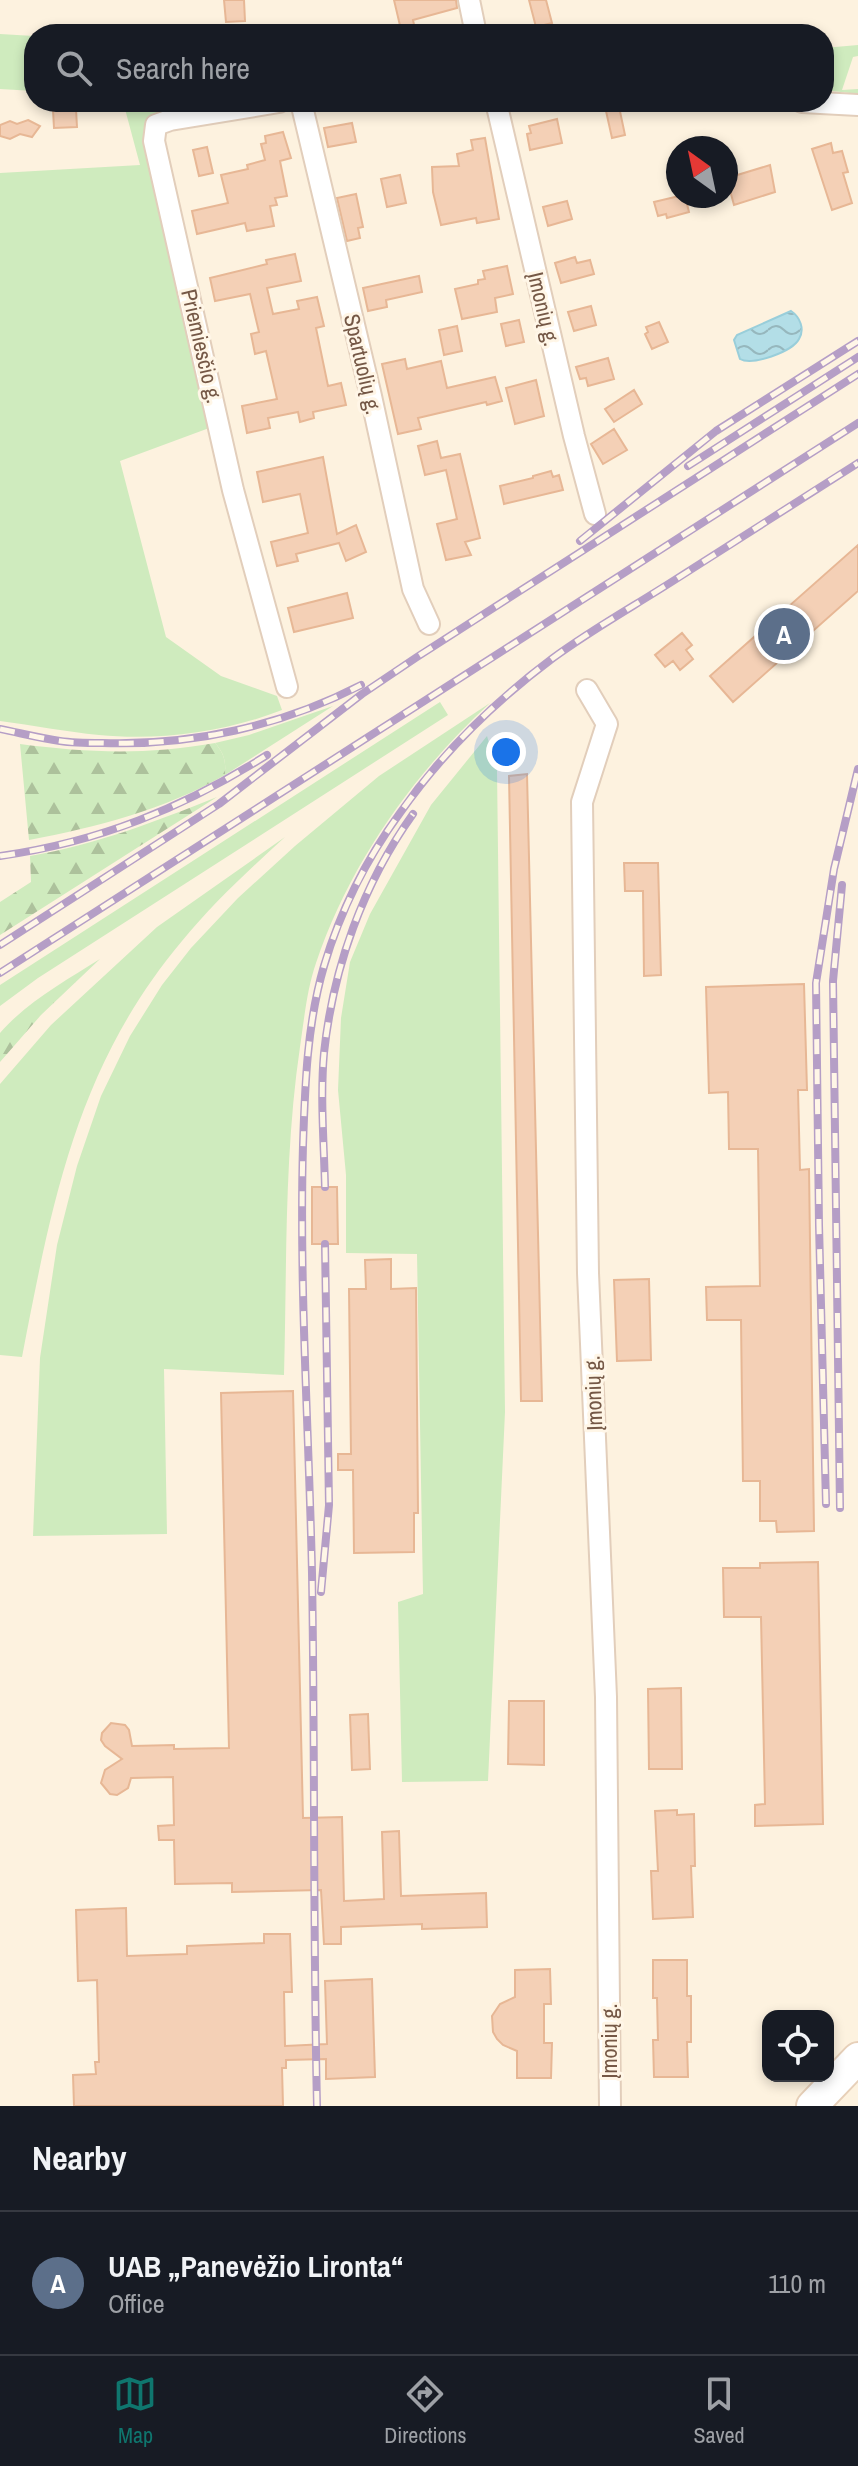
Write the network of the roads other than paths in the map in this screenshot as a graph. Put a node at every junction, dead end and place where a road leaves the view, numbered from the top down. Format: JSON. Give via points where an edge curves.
{"nodes":[{"id":1,"x":469,"y":0,"type":"edge"},
{"id":2,"x":474,"y":24,"type":"edge"},
{"id":3,"x":834,"y":104,"type":"edge"},
{"id":4,"x":858,"y":105,"type":"edge"},
{"id":5,"x":218,"y":112,"type":"edge"},
{"id":6,"x":303,"y":112,"type":"edge"},
{"id":7,"x":498,"y":112,"type":"edge"},
{"id":8,"x":595,"y":514,"type":"dead end"},
{"id":9,"x":429,"y":624,"type":"dead end"},
{"id":10,"x":287,"y":687,"type":"dead end"},
{"id":11,"x":587,"y":690,"type":"dead end"},
{"id":12,"x":858,"y":2058,"type":"edge"},
{"id":13,"x":610,"y":2106,"type":"edge"},
{"id":14,"x":812,"y":2106,"type":"edge"}],
"edges":[{"from":1,"to":2,"type":"street"},
{"from":3,"to":4,"type":"street"},
{"from":5,"to":10,"type":"street","name":"Priemiesčio g.","via":[[156,125],[154,141],[233,490]]},
{"from":6,"to":9,"type":"street","name":"Spartuolių g.","via":[[413,589]]},
{"from":7,"to":8,"type":"street","name":"Įmonių g."},
{"from":11,"to":13,"type":"street","name":"Įmonių g.","via":[[607,724],[582,802],[588,1273],[606,1697]]},
{"from":12,"to":14,"type":"main road"}]}
